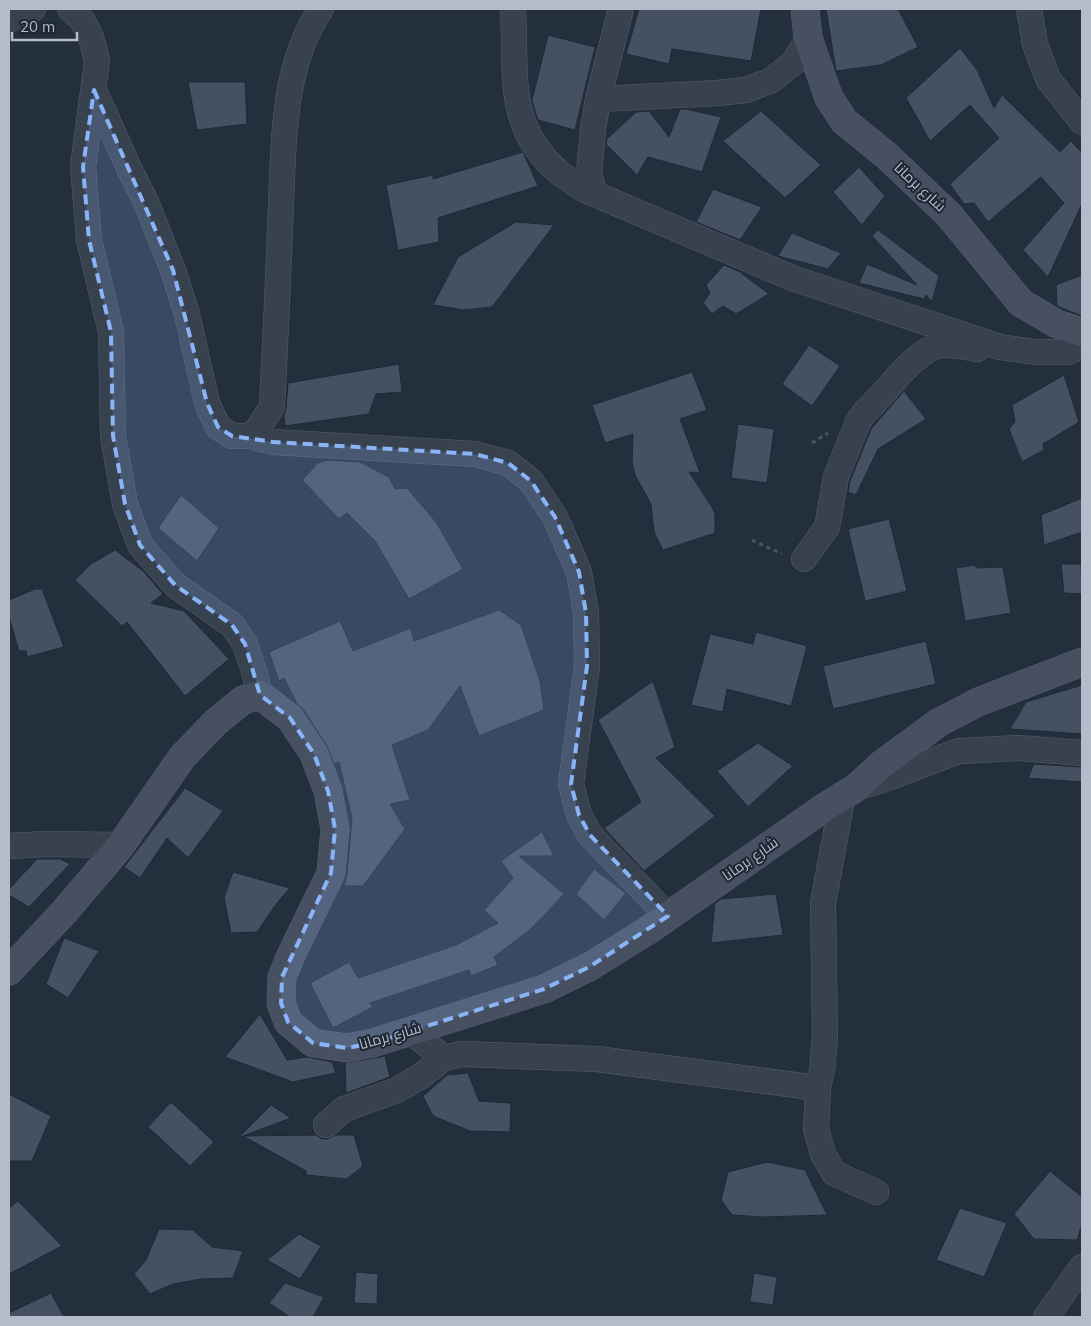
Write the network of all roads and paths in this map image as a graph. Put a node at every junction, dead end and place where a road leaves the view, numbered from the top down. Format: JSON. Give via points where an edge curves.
{"nodes":[{"id":1,"x":33,"y":9,"type":"edge"},
{"id":2,"x":70,"y":9,"type":"edge"},
{"id":3,"x":321,"y":9,"type":"edge"},
{"id":4,"x":513,"y":9,"type":"edge"},
{"id":5,"x":621,"y":9,"type":"edge"},
{"id":6,"x":805,"y":9,"type":"edge"},
{"id":7,"x":1029,"y":9,"type":"edge"},
{"id":8,"x":9,"y":20,"type":"edge"},
{"id":9,"x":808,"y":38,"type":"junction"},
{"id":10,"x":94,"y":90,"type":"junction"},
{"id":11,"x":598,"y":99,"type":"junction"},
{"id":12,"x":1082,"y":122,"type":"edge"},
{"id":13,"x":594,"y":193,"type":"junction"},
{"id":14,"x":1078,"y":343,"type":"edge"},
{"id":15,"x":249,"y":436,"type":"junction"},
{"id":16,"x":752,"y":540,"type":"dead end"},
{"id":17,"x":804,"y":559,"type":"joint"},
{"id":18,"x":1082,"y":662,"type":"edge"},
{"id":19,"x":260,"y":695,"type":"junction"},
{"id":20,"x":1082,"y":753,"type":"edge"},
{"id":21,"x":850,"y":791,"type":"junction"},
{"id":22,"x":121,"y":845,"type":"junction"},
{"id":23,"x":9,"y":846,"type":"edge"},
{"id":24,"x":668,"y":916,"type":"junction"},
{"id":25,"x":9,"y":971,"type":"edge"},
{"id":26,"x":410,"y":1031,"type":"junction"},
{"id":27,"x":444,"y":1058,"type":"junction"},
{"id":28,"x":818,"y":1088,"type":"junction"},
{"id":29,"x":326,"y":1125,"type":"dead end"},
{"id":30,"x":876,"y":1192,"type":"dead end"},
{"id":31,"x":1082,"y":1267,"type":"edge"},
{"id":32,"x":1046,"y":1317,"type":"edge"}],
"edges":[{"from":1,"to":8,"type":"street"},
{"from":2,"to":10,"type":"street","via":[[83,21],[91,38],[97,61]]},
{"from":3,"to":15,"type":"street","via":[[301,45],[289,93],[272,407],[257,430]]},
{"from":4,"to":13,"type":"street","via":[[515,86],[523,123],[539,151],[561,174]]},
{"from":5,"to":11,"type":"street"},
{"from":6,"to":9,"type":"street","name":"شارع برمانا"},
{"from":7,"to":12,"type":"street","via":[[1035,44],[1048,79]]},
{"from":9,"to":11,"type":"street","via":[[794,62],[772,80],[746,90]]},
{"from":9,"to":14,"type":"street","name":"شارع برمانا","via":[[829,98],[844,121],[887,156],[949,215],[1021,303],[1057,324]]},
{"from":10,"to":15,"type":"street","via":[[174,270],[207,403],[218,427],[232,436]]},
{"from":10,"to":19,"type":"street","via":[[83,167],[89,240],[112,332],[113,436],[125,504],[140,545],[175,585],[232,625],[244,644]]},
{"from":11,"to":13,"type":"street","via":[[589,173]]},
{"from":13,"to":14,"type":"street","via":[[792,278],[1000,347],[1035,352]]},
{"from":14,"to":17,"type":"street","via":[[1060,361],[1048,363],[1025,362],[956,345],[935,347],[922,354],[858,422],[836,477],[827,527]]},
{"from":15,"to":24,"type":"street","via":[[273,442],[474,454],[508,463],[531,481],[555,517],[579,572],[586,613],[587,666],[572,784],[579,815],[590,834]]},
{"from":16,"to":17,"type":"path","via":[[778,553]]},
{"from":18,"to":21,"type":"street","name":"شارع برمانا","via":[[978,702],[938,724]]},
{"from":19,"to":22,"type":"street","via":[[243,700],[183,756]]},
{"from":19,"to":26,"type":"street","name":"شارع برمانا","via":[[290,718],[314,754],[328,791],[335,829],[331,873],[282,976],[281,1003],[288,1022],[313,1043],[347,1048]]},
{"from":20,"to":21,"type":"street","via":[[1018,748],[958,751]]},
{"from":21,"to":24,"type":"street","name":"شارع برمانا"},
{"from":21,"to":28,"type":"street","via":[[823,903],[825,1036]]},
{"from":22,"to":23,"type":"street"},
{"from":22,"to":25,"type":"street","via":[[66,911]]},
{"from":24,"to":26,"type":"street","name":"شارع برمانا","via":[[589,967],[544,989]]},
{"from":26,"to":27,"type":"street"},
{"from":27,"to":28,"type":"street","via":[[462,1054],[597,1059]]},
{"from":27,"to":29,"type":"street","via":[[397,1090],[344,1109]]},
{"from":28,"to":30,"type":"street","via":[[816,1129],[823,1154],[834,1174]]},
{"from":31,"to":32,"type":"street"}]}
